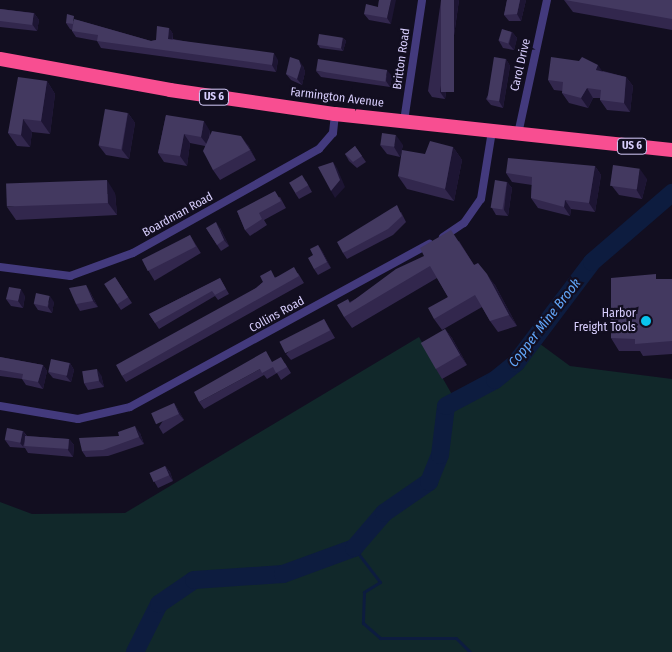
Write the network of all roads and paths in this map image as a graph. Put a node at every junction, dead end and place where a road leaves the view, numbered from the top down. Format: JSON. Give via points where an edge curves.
{"nodes":[{"id":1,"x":422,"y":0,"type":"edge"},
{"id":2,"x":547,"y":0,"type":"edge"},
{"id":3,"x":0,"y":59,"type":"edge"},
{"id":4,"x":335,"y":114,"type":"junction"},
{"id":5,"x":404,"y":121,"type":"junction"},
{"id":6,"x":492,"y":131,"type":"junction"},
{"id":7,"x":518,"y":134,"type":"junction"},
{"id":8,"x":672,"y":150,"type":"edge"},
{"id":9,"x":0,"y":267,"type":"edge"},
{"id":10,"x":0,"y":406,"type":"edge"}],
"edges":[{"from":1,"to":5,"type":"street","name":"Britton Road"},
{"from":2,"to":7,"type":"street","name":"Carol Drive"},
{"from":3,"to":4,"type":"highway","name":"Farmington Avenue","number":"US 6","via":[[170,90]]},
{"from":4,"to":5,"type":"highway","name":"Farmington Avenue","number":"US 6"},
{"from":4,"to":9,"type":"street","name":"Boardman Road","via":[[333,133],[319,149],[133,253],[70,276]]},
{"from":5,"to":6,"type":"highway","name":"Farmington Avenue","number":"US 6"},
{"from":6,"to":7,"type":"highway","name":"Farmington Avenue","number":"US 6"},
{"from":6,"to":10,"type":"street","name":"Collins Road","via":[[481,199],[455,230],[130,407],[78,419]]},
{"from":7,"to":8,"type":"highway","name":"Farmington Avenue","number":"US 6"}]}
